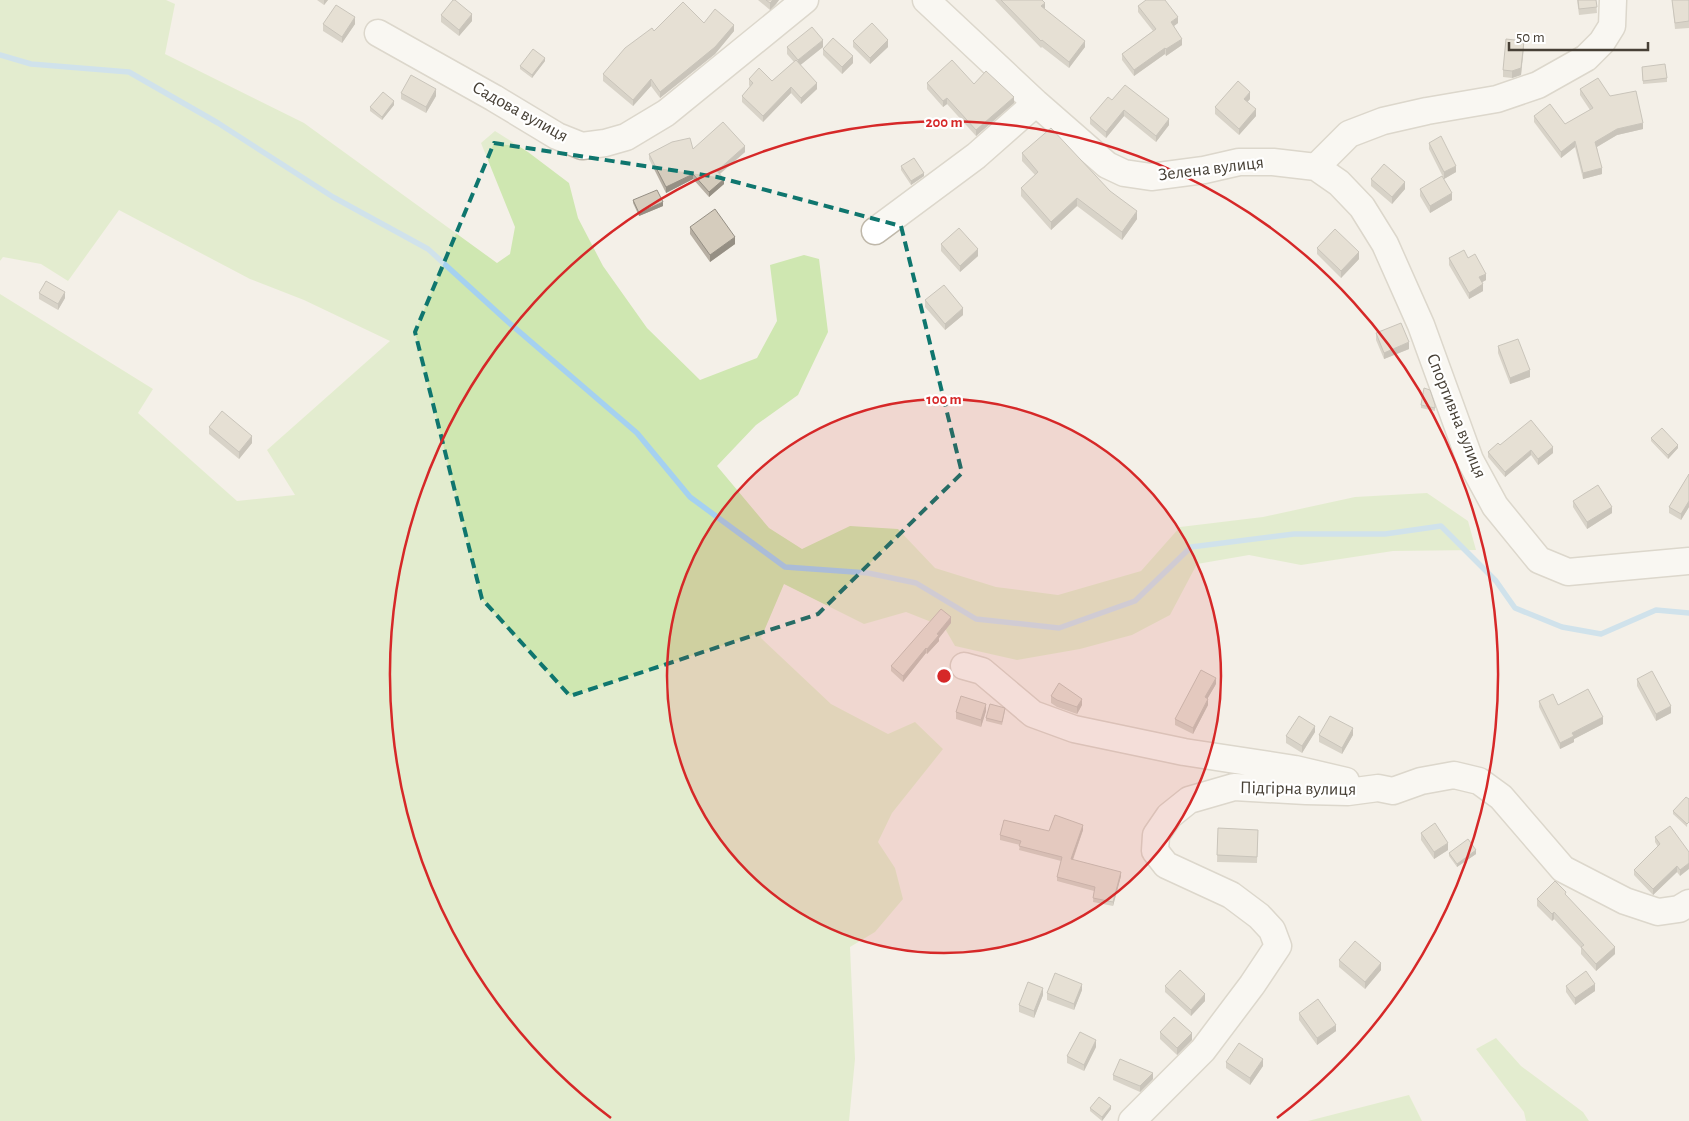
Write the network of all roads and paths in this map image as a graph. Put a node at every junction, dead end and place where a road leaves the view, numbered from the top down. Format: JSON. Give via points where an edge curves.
{"nodes":[{"id":1,"x":805,"y":0,"type":"edge"},
{"id":2,"x":926,"y":0,"type":"edge"},
{"id":3,"x":1613,"y":0,"type":"edge"},
{"id":4,"x":378,"y":33,"type":"dead end"},
{"id":5,"x":1036,"y":104,"type":"junction"},
{"id":6,"x":1316,"y":168,"type":"junction"},
{"id":7,"x":875,"y":231,"type":"dead end"},
{"id":8,"x":1689,"y":561,"type":"edge"},
{"id":9,"x":964,"y":666,"type":"dead end"},
{"id":10,"x":1378,"y":788,"type":"junction"},
{"id":11,"x":1689,"y":903,"type":"edge"},
{"id":12,"x":1132,"y":1121,"type":"edge"}],
"edges":[{"from":1,"to":4,"type":"street","name":"Садова вулиця","via":[[666,112],[626,137],[582,146],[557,136]]},
{"from":2,"to":5,"type":"street","name":"Зелена вулиця"},
{"from":3,"to":6,"type":"street","via":[[1612,26],[1602,42],[1586,58],[1546,81],[1497,99],[1383,121],[1349,134]]},
{"from":5,"to":6,"type":"street","name":"Зелена вулиця","via":[[1107,165],[1124,173],[1151,177],[1239,162],[1273,162]]},
{"from":5,"to":7,"type":"street","via":[[976,156]]},
{"from":6,"to":8,"type":"street","name":"Спортивна вулиця","via":[[1339,183],[1362,207],[1385,244],[1421,326],[1470,460],[1495,506],[1539,560],[1568,572]]},
{"from":9,"to":10,"type":"street","via":[[982,671],[1033,714],[1074,729],[1184,752],[1295,769]]},
{"from":10,"to":11,"type":"street","name":"Підгірна вулиця","via":[[1393,791],[1421,781],[1454,775],[1479,781],[1501,797],[1563,869],[1625,901],[1658,912],[1679,909]]},
{"from":10,"to":12,"type":"street","name":"Підгірна вулиця","via":[[1348,792],[1234,787],[1189,800],[1169,816],[1156,835],[1155,852],[1166,865],[1230,895],[1259,916],[1272,930],[1278,946],[1203,1050]]}]}
